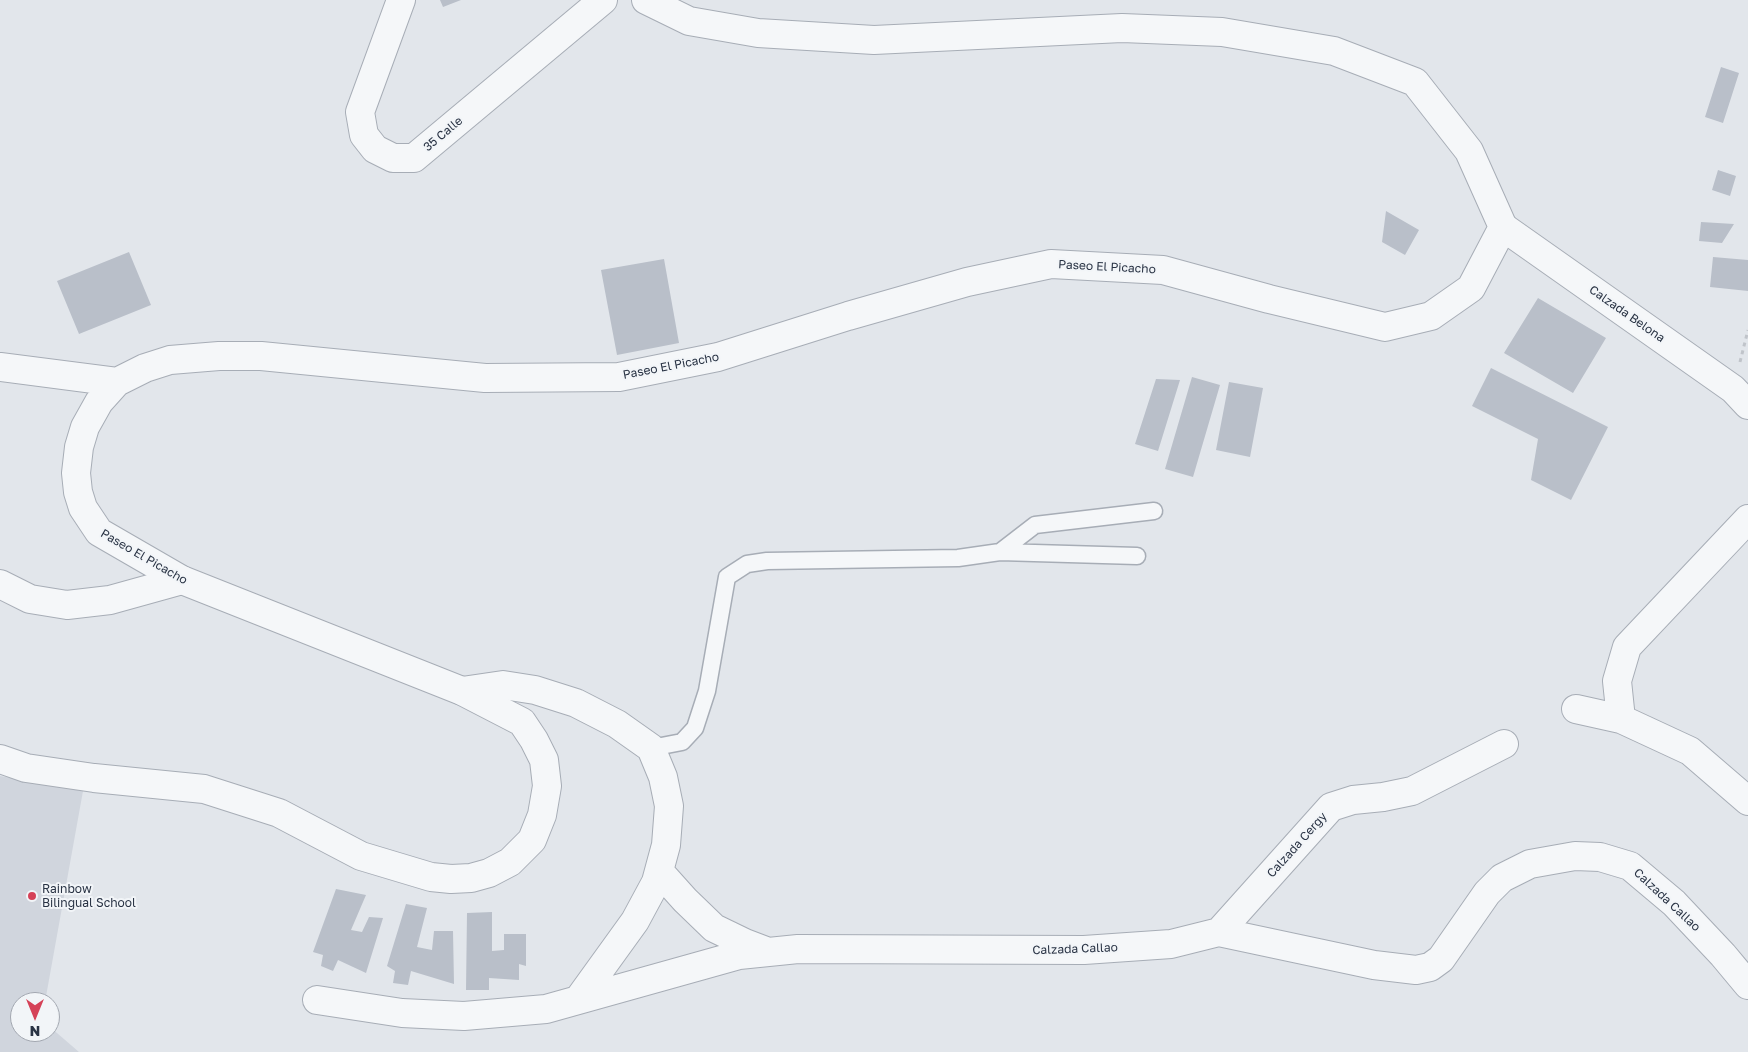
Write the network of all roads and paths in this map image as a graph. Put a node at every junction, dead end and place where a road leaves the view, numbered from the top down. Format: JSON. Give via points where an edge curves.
{"nodes":[{"id":1,"x":401,"y":0,"type":"edge"},
{"id":2,"x":603,"y":0,"type":"edge"},
{"id":3,"x":646,"y":0,"type":"edge"},
{"id":4,"x":1504,"y":227,"type":"junction"},
{"id":5,"x":0,"y":367,"type":"edge"},
{"id":6,"x":117,"y":382,"type":"junction"},
{"id":7,"x":1748,"y":405,"type":"edge"},
{"id":8,"x":1154,"y":511,"type":"dead end"},
{"id":9,"x":1748,"y":519,"type":"edge"},
{"id":10,"x":1000,"y":552,"type":"junction"},
{"id":11,"x":1137,"y":556,"type":"dead end"},
{"id":12,"x":182,"y":580,"type":"junction"},
{"id":13,"x":0,"y":584,"type":"edge"},
{"id":14,"x":462,"y":691,"type":"junction"},
{"id":15,"x":1576,"y":709,"type":"dead end"},
{"id":16,"x":1621,"y":719,"type":"junction"},
{"id":17,"x":1504,"y":744,"type":"dead end"},
{"id":18,"x":651,"y":748,"type":"junction"},
{"id":19,"x":0,"y":759,"type":"edge"},
{"id":20,"x":1748,"y":801,"type":"edge"},
{"id":21,"x":659,"y":871,"type":"junction"},
{"id":22,"x":1219,"y":932,"type":"junction"},
{"id":23,"x":768,"y":952,"type":"junction"},
{"id":24,"x":1748,"y":984,"type":"edge"},
{"id":25,"x":317,"y":1000,"type":"dead end"},
{"id":26,"x":578,"y":1000,"type":"junction"}],
"edges":[{"from":1,"to":2,"type":"street","name":"35 Calle","via":[[360,112],[364,136],[374,149],[393,158],[414,158]]},
{"from":3,"to":4,"type":"street","via":[[689,21],[758,33],[874,40],[1122,28],[1222,32],[1334,51],[1415,82],[1469,151]]},
{"from":4,"to":6,"type":"street","name":"Paseo El Picacho","via":[[1471,288],[1431,316],[1385,327],[1163,270],[1051,264],[967,282],[718,358],[619,377],[485,378],[236,356],[170,360]]},
{"from":4,"to":7,"type":"street","name":"Calzada Belona","via":[[1733,389]]},
{"from":5,"to":6,"type":"street"},
{"from":6,"to":12,"type":"street","name":"Paseo El Picacho","via":[[99,402],[84,427],[76,473],[78,492],[99,532]]},
{"from":8,"to":10,"type":"lane","via":[[1034,525]]},
{"from":9,"to":16,"type":"street","via":[[1627,647],[1617,681]]},
{"from":10,"to":11,"type":"lane"},
{"from":10,"to":18,"type":"lane","via":[[958,558],[747,564],[727,577],[707,692],[695,728],[682,742]]},
{"from":12,"to":13,"type":"street","via":[[110,600],[67,605],[30,599]]},
{"from":12,"to":14,"type":"street","name":"Paseo El Picacho"},
{"from":14,"to":18,"type":"street","via":[[503,685],[576,702],[617,724]]},
{"from":14,"to":19,"type":"street","name":"Paseo El Picacho","via":[[522,722],[544,760],[547,786],[542,815],[532,840],[510,862],[471,878],[431,877],[362,856],[279,813],[204,789],[94,778],[26,768]]},
{"from":15,"to":16,"type":"street"},
{"from":16,"to":20,"type":"street","via":[[1690,751]]},
{"from":17,"to":22,"type":"street","name":"Calzada Cergy","via":[[1412,792],[1353,800],[1331,807]]},
{"from":18,"to":21,"type":"street","via":[[663,777],[669,806],[666,845]]},
{"from":21,"to":23,"type":"street","name":"Calzada Callao","via":[[714,928]]},
{"from":21,"to":26,"type":"street","via":[[635,921]]},
{"from":22,"to":23,"type":"street","name":"Calzada Callao","via":[[1171,944],[1084,950],[798,949]]},
{"from":22,"to":24,"type":"street","name":"Calzada Callao","via":[[1374,965],[1416,970],[1430,967],[1441,959],[1487,893],[1502,878],[1530,864],[1575,856],[1600,857],[1630,866],[1667,897]]},
{"from":23,"to":26,"type":"street","via":[[739,954]]},
{"from":25,"to":26,"type":"street","via":[[402,1013],[464,1016],[546,1009]]}]}
